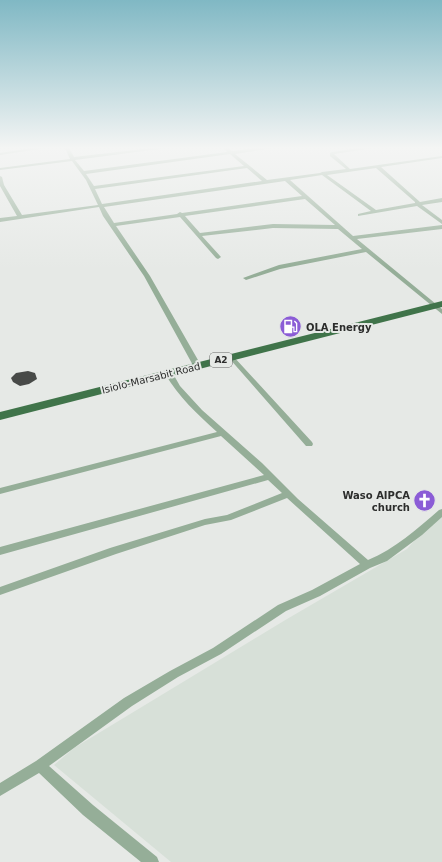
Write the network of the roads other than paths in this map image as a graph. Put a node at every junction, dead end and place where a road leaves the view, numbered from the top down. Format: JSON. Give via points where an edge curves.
{"nodes":[{"id":1,"x":3,"y":188,"type":"edge"},
{"id":2,"x":92,"y":188,"type":"edge"},
{"id":3,"x":221,"y":188,"type":"edge"},
{"id":4,"x":296,"y":188,"type":"edge"},
{"id":5,"x":342,"y":188,"type":"edge"},
{"id":6,"x":402,"y":188,"type":"edge"},
{"id":7,"x":306,"y":197,"type":"junction"},
{"id":8,"x":442,"y":200,"type":"edge"},
{"id":9,"x":417,"y":204,"type":"junction"},
{"id":10,"x":101,"y":205,"type":"junction"},
{"id":11,"x":375,"y":212,"type":"junction"},
{"id":12,"x":180,"y":214,"type":"junction"},
{"id":13,"x":360,"y":215,"type":"dead end"},
{"id":14,"x":20,"y":217,"type":"junction"},
{"id":15,"x":0,"y":220,"type":"edge"},
{"id":16,"x":442,"y":222,"type":"edge"},
{"id":17,"x":113,"y":225,"type":"junction"},
{"id":18,"x":340,"y":227,"type":"junction"},
{"id":19,"x":442,"y":227,"type":"edge"},
{"id":20,"x":198,"y":235,"type":"junction"},
{"id":21,"x":352,"y":238,"type":"junction"},
{"id":22,"x":367,"y":250,"type":"junction"},
{"id":23,"x":218,"y":257,"type":"dead end"},
{"id":24,"x":246,"y":278,"type":"dead end"},
{"id":25,"x":440,"y":307,"type":"edge"},
{"id":26,"x":231,"y":357,"type":"junction"},
{"id":27,"x":198,"y":367,"type":"junction"},
{"id":28,"x":169,"y":374,"type":"junction"},
{"id":29,"x":0,"y":416,"type":"edge"},
{"id":30,"x":223,"y":434,"type":"junction"},
{"id":31,"x":309,"y":444,"type":"dead end"},
{"id":32,"x":271,"y":476,"type":"junction"},
{"id":33,"x":0,"y":491,"type":"edge"},
{"id":34,"x":288,"y":494,"type":"junction"},
{"id":35,"x":442,"y":512,"type":"edge"},
{"id":36,"x":0,"y":552,"type":"edge"},
{"id":37,"x":367,"y":565,"type":"junction"},
{"id":38,"x":0,"y":591,"type":"edge"},
{"id":39,"x":40,"y":765,"type":"junction"},
{"id":40,"x":0,"y":790,"type":"edge"},
{"id":41,"x":152,"y":862,"type":"edge"}],
"edges":[{"from":1,"to":14,"type":"street"},
{"from":2,"to":10,"type":"street"},
{"from":3,"to":10,"type":"street"},
{"from":4,"to":7,"type":"street"},
{"from":5,"to":11,"type":"street"},
{"from":6,"to":9,"type":"street","via":[[418,202]]},
{"from":7,"to":12,"type":"street"},
{"from":7,"to":18,"type":"street"},
{"from":8,"to":9,"type":"street"},
{"from":9,"to":11,"type":"street"},
{"from":9,"to":16,"type":"street"},
{"from":10,"to":14,"type":"street"},
{"from":10,"to":17,"type":"street"},
{"from":11,"to":13,"type":"street"},
{"from":12,"to":17,"type":"street"},
{"from":12,"to":20,"type":"street"},
{"from":14,"to":15,"type":"street"},
{"from":17,"to":27,"type":"street","via":[[147,276]]},
{"from":18,"to":20,"type":"street","via":[[273,226]]},
{"from":18,"to":21,"type":"street"},
{"from":19,"to":21,"type":"street"},
{"from":20,"to":23,"type":"street"},
{"from":21,"to":22,"type":"street"},
{"from":22,"to":24,"type":"street","via":[[279,267]]},
{"from":22,"to":25,"type":"street"},
{"from":25,"to":26,"type":"highway","name":"Isiolo-Marsabit Road","number":"A2"},
{"from":26,"to":27,"type":"highway","name":"Isiolo-Marsabit Road","number":"A2"},
{"from":26,"to":31,"type":"street"},
{"from":27,"to":28,"type":"highway","name":"Isiolo-Marsabit Road","number":"A2"},
{"from":28,"to":29,"type":"highway","name":"Isiolo-Marsabit Road","number":"A2"},
{"from":28,"to":30,"type":"street","via":[[199,412]]},
{"from":30,"to":32,"type":"street"},
{"from":30,"to":33,"type":"street"},
{"from":32,"to":34,"type":"street"},
{"from":32,"to":36,"type":"street"},
{"from":34,"to":37,"type":"street"},
{"from":34,"to":38,"type":"street","via":[[228,518],[205,522],[94,557]]},
{"from":35,"to":37,"type":"street","via":[[401,547]]},
{"from":37,"to":39,"type":"street","via":[[282,608],[217,651],[128,702]]},
{"from":39,"to":40,"type":"street"},
{"from":39,"to":41,"type":"street","via":[[88,810]]}]}
